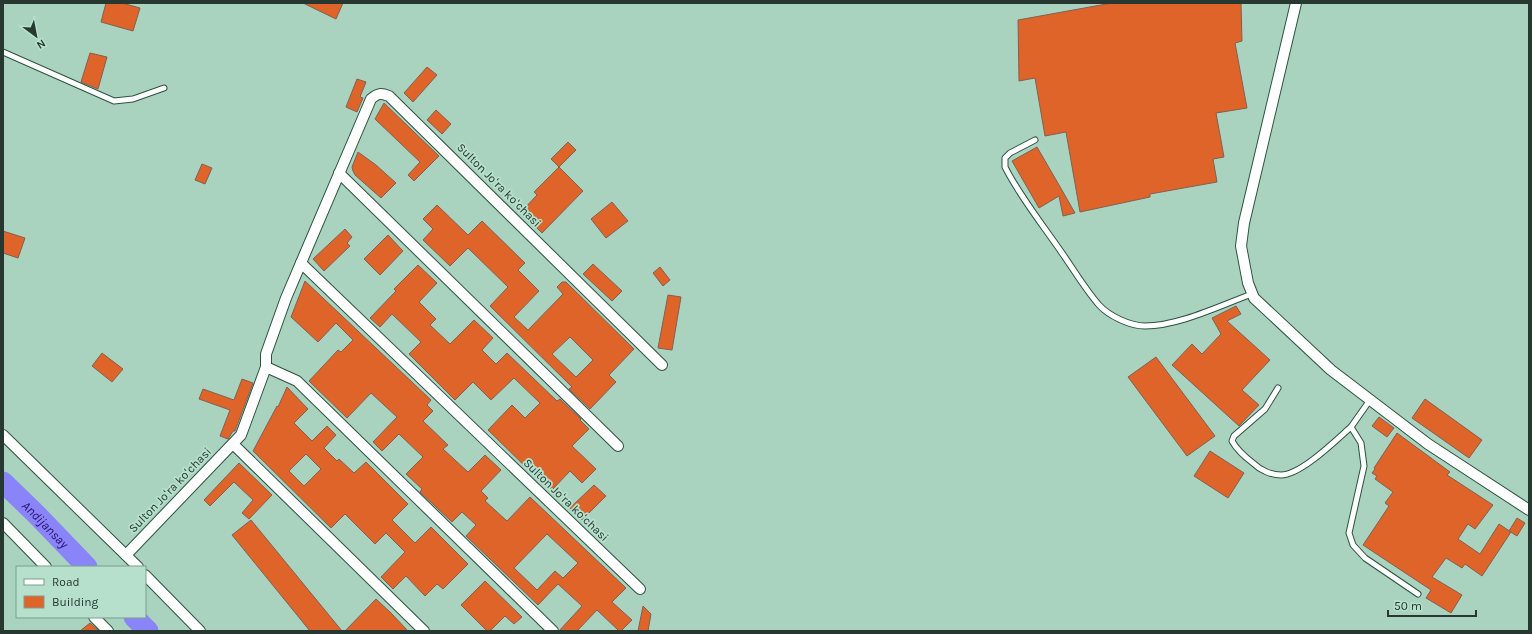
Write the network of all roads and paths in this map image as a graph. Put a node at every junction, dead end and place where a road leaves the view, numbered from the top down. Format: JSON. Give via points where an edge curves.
{"nodes":[{"id":1,"x":1296,"y":3,"type":"edge"},
{"id":2,"x":3,"y":52,"type":"edge"},
{"id":3,"x":164,"y":88,"type":"dead end"},
{"id":4,"x":1035,"y":140,"type":"dead end"},
{"id":5,"x":339,"y":173,"type":"junction"},
{"id":6,"x":301,"y":263,"type":"junction"},
{"id":7,"x":1252,"y":294,"type":"junction"},
{"id":8,"x":662,"y":364,"type":"dead end"},
{"id":9,"x":266,"y":367,"type":"junction"},
{"id":10,"x":1278,"y":388,"type":"dead end"},
{"id":11,"x":1370,"y":400,"type":"junction"},
{"id":12,"x":1351,"y":427,"type":"junction"},
{"id":13,"x":3,"y":434,"type":"edge"},
{"id":14,"x":233,"y":444,"type":"junction"},
{"id":15,"x":618,"y":446,"type":"dead end"},
{"id":16,"x":1529,"y":510,"type":"edge"},
{"id":17,"x":3,"y":523,"type":"edge"},
{"id":18,"x":126,"y":555,"type":"junction"},
{"id":19,"x":45,"y":566,"type":"edge"},
{"id":20,"x":137,"y":566,"type":"edge"},
{"id":21,"x":146,"y":576,"type":"edge"},
{"id":22,"x":640,"y":589,"type":"dead end"},
{"id":23,"x":1418,"y":594,"type":"dead end"},
{"id":24,"x":95,"y":618,"type":"edge"},
{"id":25,"x":108,"y":631,"type":"edge"},
{"id":26,"x":200,"y":631,"type":"edge"},
{"id":27,"x":424,"y":631,"type":"edge"},
{"id":28,"x":553,"y":631,"type":"edge"}],
"edges":[{"from":1,"to":7,"type":"street","via":[[1244,223],[1241,246]]},
{"from":2,"to":3,"type":"lane","via":[[114,101],[133,99]]},
{"from":4,"to":7,"type":"lane","via":[[1010,153],[1005,158],[1005,166],[1082,281],[1108,312],[1123,321],[1145,326],[1172,322]]},
{"from":5,"to":6,"type":"street","name":"Sulton Joʻra koʻchasi"},
{"from":5,"to":8,"type":"street","name":"Sulton Joʻra koʻchasi","via":[[371,98],[383,93],[389,96]]},
{"from":5,"to":15,"type":"street"},
{"from":6,"to":9,"type":"street","name":"Sulton Joʻra koʻchasi","via":[[266,354]]},
{"from":6,"to":22,"type":"street","name":"Sulton Joʻra koʻchasi"},
{"from":7,"to":11,"type":"street","via":[[1331,370]]},
{"from":9,"to":14,"type":"street","name":"Sulton Joʻra koʻchasi","via":[[241,435]]},
{"from":9,"to":28,"type":"street","via":[[297,381]]},
{"from":10,"to":12,"type":"lane","via":[[1265,409],[1234,436],[1232,441],[1244,456],[1271,474],[1282,475],[1309,462]]},
{"from":11,"to":12,"type":"lane"},
{"from":11,"to":16,"type":"street","via":[[1428,444]]},
{"from":12,"to":23,"type":"lane","via":[[1361,443],[1364,466],[1349,533],[1353,545],[1365,558]]},
{"from":13,"to":18,"type":"street"},
{"from":14,"to":18,"type":"street","name":"Sulton Joʻra koʻchasi"},
{"from":14,"to":27,"type":"street"},
{"from":17,"to":19,"type":"street"},
{"from":18,"to":20,"type":"street"},
{"from":21,"to":26,"type":"street"},
{"from":24,"to":25,"type":"street"}]}
